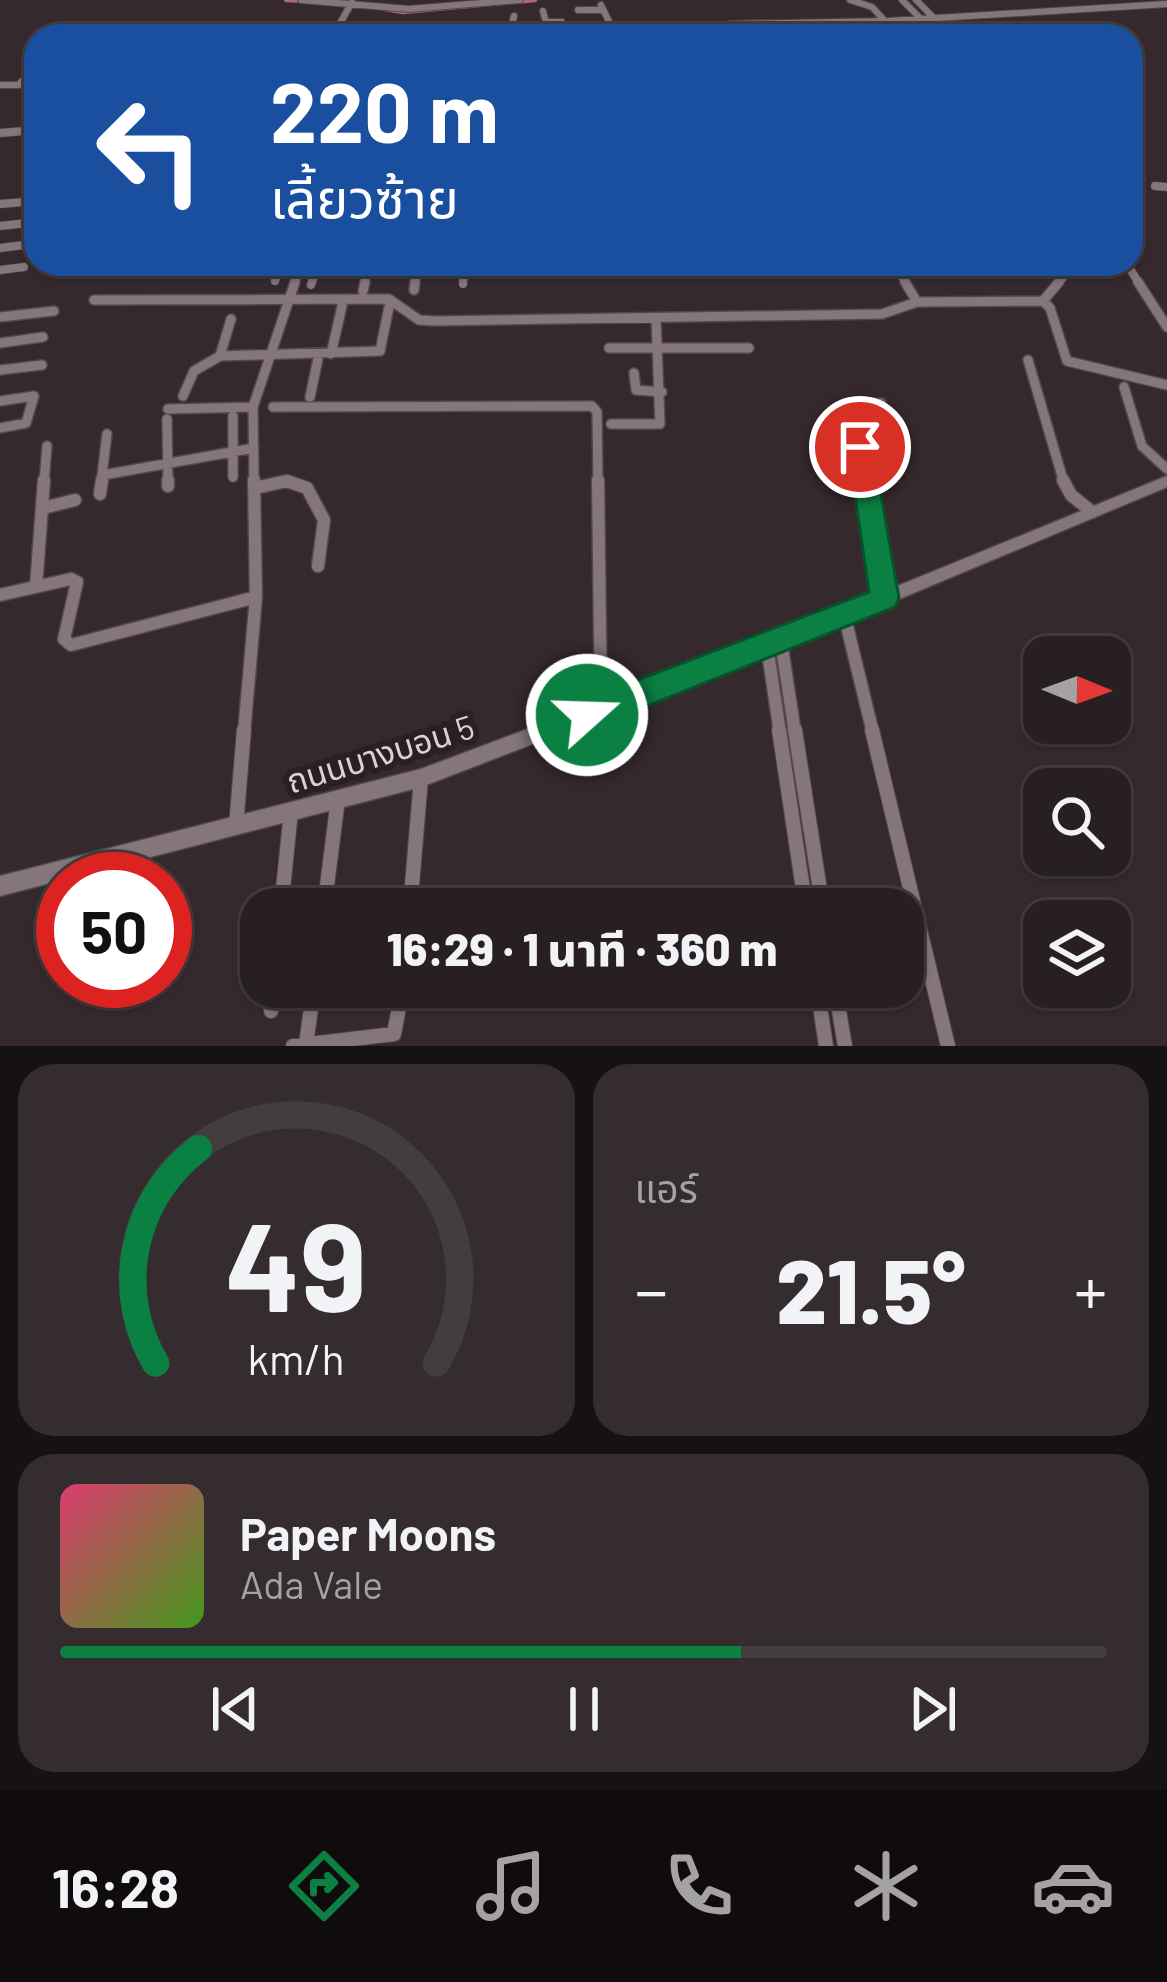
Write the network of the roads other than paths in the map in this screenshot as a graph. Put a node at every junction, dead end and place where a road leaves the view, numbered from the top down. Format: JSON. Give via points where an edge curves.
{"nodes":[{"id":1,"x":301,"y":0,"type":"edge"},
{"id":2,"x":414,"y":0,"type":"edge"},
{"id":3,"x":512,"y":0,"type":"edge"},
{"id":4,"x":850,"y":0,"type":"edge"},
{"id":5,"x":902,"y":0,"type":"edge"},
{"id":6,"x":916,"y":0,"type":"edge"},
{"id":7,"x":1002,"y":0,"type":"edge"},
{"id":8,"x":1027,"y":0,"type":"edge"},
{"id":9,"x":874,"y":2,"type":"edge"},
{"id":10,"x":1099,"y":3,"type":"edge"},
{"id":11,"x":350,"y":4,"type":"edge"},
{"id":12,"x":1167,"y":4,"type":"edge"},
{"id":13,"x":863,"y":6,"type":"junction"},
{"id":14,"x":411,"y":9,"type":"junction"},
{"id":15,"x":847,"y":9,"type":"dead end"},
{"id":16,"x":578,"y":10,"type":"dead end"},
{"id":17,"x":543,"y":11,"type":"dead end"},
{"id":18,"x":1033,"y":11,"type":"junction"},
{"id":19,"x":1009,"y":12,"type":"junction"},
{"id":20,"x":514,"y":16,"type":"dead end"},
{"id":21,"x":934,"y":18,"type":"junction"},
{"id":22,"x":921,"y":19,"type":"junction"},
{"id":23,"x":881,"y":21,"type":"junction"},
{"id":24,"x":856,"y":22,"type":"junction"},
{"id":25,"x":512,"y":24,"type":"edge"},
{"id":26,"x":563,"y":24,"type":"edge"},
{"id":27,"x":610,"y":24,"type":"edge"},
{"id":28,"x":766,"y":24,"type":"edge"},
{"id":29,"x":883,"y":24,"type":"edge"},
{"id":30,"x":24,"y":79,"type":"edge"},
{"id":31,"x":0,"y":85,"type":"edge"},
{"id":32,"x":18,"y":85,"type":"junction"},
{"id":33,"x":24,"y":85,"type":"edge"},
{"id":34,"x":24,"y":267,"type":"dead end"},
{"id":35,"x":0,"y":270,"type":"edge"},
{"id":36,"x":276,"y":276,"type":"edge"},
{"id":37,"x":297,"y":276,"type":"edge"},
{"id":38,"x":314,"y":276,"type":"edge"},
{"id":39,"x":366,"y":276,"type":"edge"},
{"id":40,"x":416,"y":276,"type":"edge"},
{"id":41,"x":463,"y":276,"type":"edge"},
{"id":42,"x":902,"y":276,"type":"edge"},
{"id":43,"x":1064,"y":276,"type":"edge"},
{"id":44,"x":1135,"y":276,"type":"edge"},
{"id":45,"x":274,"y":281,"type":"dead end"},
{"id":46,"x":463,"y":284,"type":"dead end"},
{"id":47,"x":311,"y":286,"type":"dead end"},
{"id":48,"x":414,"y":290,"type":"dead end"},
{"id":49,"x":363,"y":291,"type":"dead end"},
{"id":50,"x":290,"y":298,"type":"junction"},
{"id":51,"x":94,"y":301,"type":"dead end"},
{"id":52,"x":1043,"y":301,"type":"junction"},
{"id":53,"x":920,"y":302,"type":"junction"},
{"id":54,"x":341,"y":306,"type":"dead end"},
{"id":55,"x":389,"y":307,"type":"dead end"},
{"id":56,"x":54,"y":311,"type":"dead end"},
{"id":57,"x":0,"y":317,"type":"edge"},
{"id":58,"x":656,"y":318,"type":"junction"},
{"id":59,"x":231,"y":319,"type":"dead end"},
{"id":60,"x":1167,"y":327,"type":"edge"},
{"id":61,"x":44,"y":337,"type":"dead end"},
{"id":62,"x":0,"y":343,"type":"edge"},
{"id":63,"x":609,"y":347,"type":"dead end"},
{"id":64,"x":659,"y":347,"type":"junction"},
{"id":65,"x":749,"y":348,"type":"dead end"},
{"id":66,"x":325,"y":354,"type":"junction"},
{"id":67,"x":220,"y":356,"type":"junction"},
{"id":68,"x":268,"y":357,"type":"junction"},
{"id":69,"x":1028,"y":361,"type":"dead end"},
{"id":70,"x":41,"y":365,"type":"dead end"},
{"id":71,"x":0,"y":370,"type":"edge"},
{"id":72,"x":634,"y":374,"type":"dead end"},
{"id":73,"x":1167,"y":385,"type":"edge"},
{"id":74,"x":1124,"y":387,"type":"dead end"},
{"id":75,"x":662,"y":392,"type":"junction"},
{"id":76,"x":183,"y":396,"type":"dead end"},
{"id":77,"x":310,"y":398,"type":"dead end"},
{"id":78,"x":0,"y":401,"type":"edge"},
{"id":79,"x":881,"y":403,"type":"dead end"},
{"id":80,"x":254,"y":407,"type":"junction"},
{"id":81,"x":273,"y":407,"type":"dead end"},
{"id":82,"x":233,"y":416,"type":"dead end"},
{"id":83,"x":605,"y":424,"type":"junction"},
{"id":84,"x":0,"y":428,"type":"edge"},
{"id":85,"x":107,"y":434,"type":"dead end"},
{"id":86,"x":47,"y":446,"type":"dead end"},
{"id":87,"x":254,"y":448,"type":"junction"},
{"id":88,"x":233,"y":452,"type":"junction"},
{"id":89,"x":168,"y":463,"type":"junction"},
{"id":90,"x":1167,"y":469,"type":"edge"},
{"id":91,"x":103,"y":475,"type":"junction"},
{"id":92,"x":233,"y":477,"type":"dead end"},
{"id":93,"x":1167,"y":481,"type":"edge"},
{"id":94,"x":168,"y":486,"type":"dead end"},
{"id":95,"x":254,"y":488,"type":"junction"},
{"id":96,"x":100,"y":494,"type":"dead end"},
{"id":97,"x":75,"y":500,"type":"dead end"},
{"id":98,"x":43,"y":508,"type":"junction"},
{"id":99,"x":1092,"y":512,"type":"junction"},
{"id":100,"x":318,"y":566,"type":"dead end"},
{"id":101,"x":36,"y":587,"type":"junction"},
{"id":102,"x":0,"y":595,"type":"edge"},
{"id":103,"x":256,"y":597,"type":"junction"},
{"id":104,"x":885,"y":598,"type":"junction"},
{"id":105,"x":844,"y":614,"type":"junction"},
{"id":106,"x":774,"y":643,"type":"junction"},
{"id":107,"x":601,"y":710,"type":"junction"},
{"id":108,"x":421,"y":778,"type":"junction"},
{"id":109,"x":338,"y":800,"type":"junction"},
{"id":110,"x":291,"y":811,"type":"junction"},
{"id":111,"x":236,"y":826,"type":"junction"},
{"id":112,"x":0,"y":886,"type":"edge"},
{"id":113,"x":283,"y":888,"type":"edge"},
{"id":114,"x":326,"y":888,"type":"edge"},
{"id":115,"x":412,"y":888,"type":"edge"},
{"id":116,"x":811,"y":888,"type":"edge"},
{"id":117,"x":271,"y":1008,"type":"edge"},
{"id":118,"x":309,"y":1008,"type":"edge"},
{"id":119,"x":399,"y":1008,"type":"edge"},
{"id":120,"x":820,"y":1008,"type":"edge"},
{"id":121,"x":839,"y":1008,"type":"edge"},
{"id":122,"x":271,"y":1011,"type":"dead end"},
{"id":123,"x":393,"y":1040,"type":"edge"},
{"id":124,"x":300,"y":1045,"type":"edge"},
{"id":125,"x":826,"y":1046,"type":"edge"},
{"id":126,"x":845,"y":1046,"type":"edge"},
{"id":127,"x":948,"y":1046,"type":"edge"}],
"edges":[{"from":1,"to":11,"type":"street"},
{"from":2,"to":14,"type":"street"},
{"from":3,"to":14,"type":"street"},
{"from":4,"to":13,"type":"street"},
{"from":5,"to":22,"type":"street"},
{"from":6,"to":21,"type":"street"},
{"from":7,"to":19,"type":"street"},
{"from":8,"to":18,"type":"street"},
{"from":9,"to":13,"type":"street"},
{"from":10,"to":12,"type":"street"},
{"from":10,"to":18,"type":"street"},
{"from":11,"to":14,"type":"street"},
{"from":13,"to":23,"type":"street"},
{"from":15,"to":24,"type":"street"},
{"from":16,"to":27,"type":"street","via":[[602,8]]},
{"from":17,"to":26,"type":"street","via":[[546,22]]},
{"from":18,"to":19,"type":"street"},
{"from":19,"to":21,"type":"street"},
{"from":20,"to":25,"type":"street"},
{"from":21,"to":22,"type":"street"},
{"from":22,"to":23,"type":"street"},
{"from":23,"to":24,"type":"street"},
{"from":23,"to":29,"type":"street"},
{"from":24,"to":28,"type":"street"},
{"from":30,"to":32,"type":"street"},
{"from":31,"to":32,"type":"street"},
{"from":32,"to":33,"type":"street"},
{"from":34,"to":35,"type":"street"},
{"from":36,"to":45,"type":"street"},
{"from":37,"to":50,"type":"street"},
{"from":38,"to":47,"type":"street"},
{"from":39,"to":49,"type":"street"},
{"from":40,"to":48,"type":"street"},
{"from":41,"to":46,"type":"street"},
{"from":42,"to":53,"type":"street"},
{"from":43,"to":52,"type":"street"},
{"from":44,"to":60,"type":"street"},
{"from":50,"to":51,"type":"street"},
{"from":50,"to":58,"type":"street","via":[[389,299],[428,321]]},
{"from":50,"to":68,"type":"street"},
{"from":52,"to":53,"type":"street"},
{"from":52,"to":73,"type":"street","via":[[1067,361]]},
{"from":53,"to":58,"type":"street","via":[[882,314]]},
{"from":54,"to":66,"type":"street"},
{"from":55,"to":66,"type":"street","via":[[380,351]]},
{"from":56,"to":57,"type":"street"},
{"from":58,"to":64,"type":"street"},
{"from":59,"to":67,"type":"street"},
{"from":61,"to":62,"type":"street"},
{"from":63,"to":64,"type":"street"},
{"from":64,"to":65,"type":"street"},
{"from":64,"to":75,"type":"street"},
{"from":66,"to":68,"type":"street"},
{"from":66,"to":77,"type":"street"},
{"from":67,"to":68,"type":"street"},
{"from":67,"to":76,"type":"street","via":[[194,371]]},
{"from":68,"to":80,"type":"street"},
{"from":69,"to":99,"type":"street","via":[[1060,476]]},
{"from":70,"to":71,"type":"street"},
{"from":72,"to":75,"type":"street","via":[[636,390]]},
{"from":74,"to":90,"type":"street","via":[[1142,446]]},
{"from":75,"to":83,"type":"street","via":[[660,424]]},
{"from":78,"to":84,"type":"street","via":[[34,396],[26,423]]},
{"from":79,"to":104,"type":"street","via":[[853,406]]},
{"from":80,"to":87,"type":"street"},
{"from":80,"to":89,"type":"street","via":[[167,414]]},
{"from":81,"to":83,"type":"street","via":[[582,404]]},
{"from":82,"to":88,"type":"street"},
{"from":83,"to":107,"type":"street"},
{"from":85,"to":91,"type":"street"},
{"from":86,"to":98,"type":"street"},
{"from":87,"to":88,"type":"street"},
{"from":87,"to":95,"type":"street"},
{"from":88,"to":89,"type":"street"},
{"from":88,"to":92,"type":"street"},
{"from":89,"to":91,"type":"street"},
{"from":89,"to":94,"type":"street"},
{"from":91,"to":96,"type":"street"},
{"from":93,"to":99,"type":"main road","name":"ถนนบางบอน 5"},
{"from":95,"to":100,"type":"street","via":[[287,481],[307,488],[324,520]]},
{"from":95,"to":103,"type":"street"},
{"from":97,"to":98,"type":"street"},
{"from":98,"to":101,"type":"street"},
{"from":99,"to":104,"type":"main road","name":"ถนนบางบอน 5"},
{"from":101,"to":102,"type":"street"},
{"from":101,"to":103,"type":"street","via":[[77,582],[64,639],[71,645]]},
{"from":103,"to":111,"type":"street"},
{"from":104,"to":105,"type":"main road","name":"ถนนบางบอน 5"},
{"from":105,"to":106,"type":"main road","name":"ถนนบางบอน 5"},
{"from":105,"to":127,"type":"street"},
{"from":106,"to":107,"type":"main road","name":"ถนนบางบอน 5"},
{"from":106,"to":116,"type":"street"},
{"from":107,"to":108,"type":"main road","name":"ถนนบางบอน 5"},
{"from":108,"to":109,"type":"main road","name":"ถนนบางบอน 5"},
{"from":108,"to":115,"type":"street"},
{"from":109,"to":110,"type":"main road","name":"ถนนบางบอน 5"},
{"from":109,"to":114,"type":"street"},
{"from":110,"to":111,"type":"main road","name":"ถนนบางบอน 5"},
{"from":110,"to":113,"type":"street"},
{"from":111,"to":112,"type":"main road","name":"ถนนบางบอน 5"},
{"from":117,"to":122,"type":"street"},
{"from":118,"to":124,"type":"street"},
{"from":119,"to":123,"type":"street"},
{"from":120,"to":125,"type":"street"},
{"from":121,"to":126,"type":"street"},
{"from":123,"to":124,"type":"street"}]}
